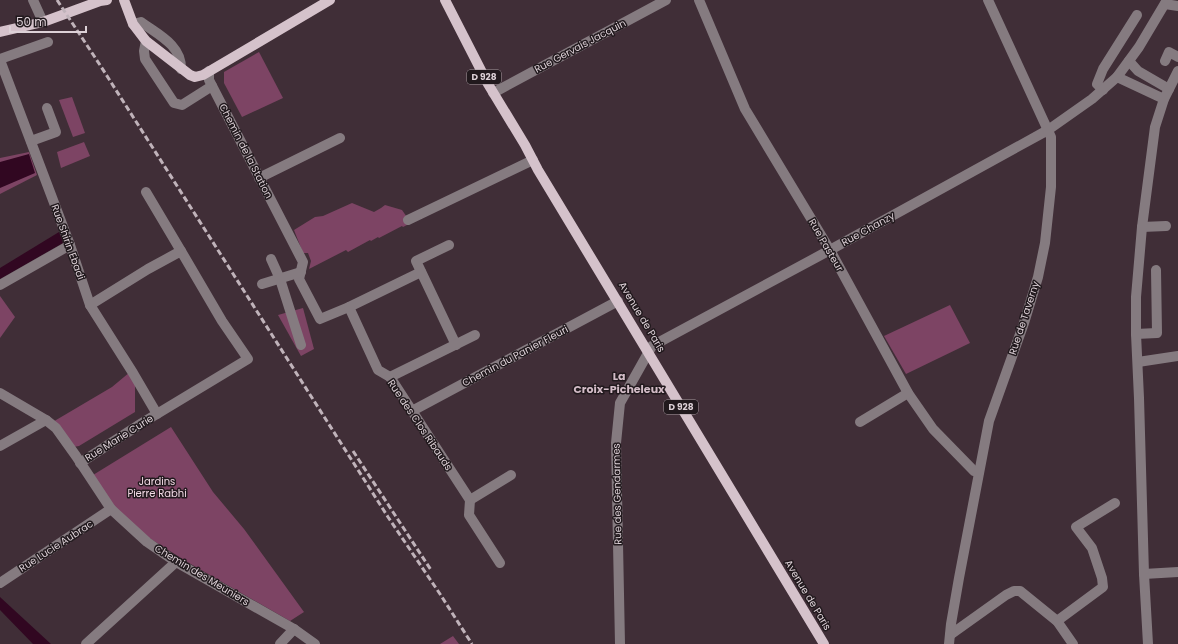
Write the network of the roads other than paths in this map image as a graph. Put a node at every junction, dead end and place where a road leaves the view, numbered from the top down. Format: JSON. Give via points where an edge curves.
{"nodes":[{"id":1,"x":34,"y":0,"type":"edge"},
{"id":2,"x":106,"y":0,"type":"edge"},
{"id":3,"x":124,"y":0,"type":"edge"},
{"id":4,"x":330,"y":0,"type":"edge"},
{"id":5,"x":445,"y":0,"type":"edge"},
{"id":6,"x":666,"y":0,"type":"edge"},
{"id":7,"x":699,"y":0,"type":"edge"},
{"id":8,"x":988,"y":0,"type":"edge"},
{"id":9,"x":92,"y":2,"type":"edge"},
{"id":10,"x":1166,"y":2,"type":"edge"},
{"id":11,"x":1178,"y":6,"type":"edge"},
{"id":12,"x":1136,"y":15,"type":"dead end"},
{"id":13,"x":43,"y":22,"type":"junction"},
{"id":14,"x":133,"y":24,"type":"junction"},
{"id":15,"x":0,"y":32,"type":"edge"},
{"id":16,"x":146,"y":41,"type":"junction"},
{"id":17,"x":48,"y":42,"type":"dead end"},
{"id":18,"x":1178,"y":57,"type":"edge"},
{"id":19,"x":0,"y":59,"type":"edge"},
{"id":20,"x":1129,"y":61,"type":"junction"},
{"id":21,"x":1165,"y":61,"type":"dead end"},
{"id":22,"x":181,"y":68,"type":"junction"},
{"id":23,"x":209,"y":71,"type":"junction"},
{"id":24,"x":1178,"y":71,"type":"edge"},
{"id":25,"x":1117,"y":77,"type":"junction"},
{"id":26,"x":212,"y":86,"type":"junction"},
{"id":27,"x":1173,"y":88,"type":"edge"},
{"id":28,"x":1103,"y":90,"type":"junction"},
{"id":29,"x":493,"y":93,"type":"junction"},
{"id":30,"x":1164,"y":99,"type":"junction"},
{"id":31,"x":47,"y":108,"type":"dead end"},
{"id":32,"x":1048,"y":130,"type":"junction"},
{"id":33,"x":340,"y":138,"type":"dead end"},
{"id":34,"x":31,"y":141,"type":"junction"},
{"id":35,"x":533,"y":160,"type":"junction"},
{"id":36,"x":260,"y":178,"type":"junction"},
{"id":37,"x":146,"y":192,"type":"dead end"},
{"id":38,"x":408,"y":220,"type":"dead end"},
{"id":39,"x":1166,"y":226,"type":"dead end"},
{"id":40,"x":1142,"y":227,"type":"junction"},
{"id":41,"x":70,"y":245,"type":"junction"},
{"id":42,"x":449,"y":245,"type":"dead end"},
{"id":43,"x":830,"y":250,"type":"junction"},
{"id":44,"x":181,"y":251,"type":"junction"},
{"id":45,"x":271,"y":259,"type":"dead end"},
{"id":46,"x":304,"y":264,"type":"junction"},
{"id":47,"x":1156,"y":270,"type":"dead end"},
{"id":48,"x":421,"y":272,"type":"junction"},
{"id":49,"x":280,"y":279,"type":"junction"},
{"id":50,"x":262,"y":284,"type":"dead end"},
{"id":51,"x":0,"y":285,"type":"edge"},
{"id":52,"x":618,"y":301,"type":"junction"},
{"id":53,"x":90,"y":305,"type":"junction"},
{"id":54,"x":349,"y":307,"type":"junction"},
{"id":55,"x":1136,"y":334,"type":"junction"},
{"id":56,"x":475,"y":335,"type":"dead end"},
{"id":57,"x":456,"y":344,"type":"junction"},
{"id":58,"x":301,"y":345,"type":"dead end"},
{"id":59,"x":648,"y":352,"type":"junction"},
{"id":60,"x":1178,"y":356,"type":"edge"},
{"id":61,"x":1138,"y":362,"type":"junction"},
{"id":62,"x":390,"y":378,"type":"junction"},
{"id":63,"x":0,"y":393,"type":"edge"},
{"id":64,"x":908,"y":393,"type":"junction"},
{"id":65,"x":412,"y":411,"type":"junction"},
{"id":66,"x":157,"y":414,"type":"junction"},
{"id":67,"x":46,"y":420,"type":"junction"},
{"id":68,"x":860,"y":422,"type":"dead end"},
{"id":69,"x":0,"y":446,"type":"edge"},
{"id":70,"x":80,"y":463,"type":"junction"},
{"id":71,"x":979,"y":472,"type":"junction"},
{"id":72,"x":511,"y":475,"type":"dead end"},
{"id":73,"x":470,"y":500,"type":"junction"},
{"id":74,"x":1115,"y":503,"type":"dead end"},
{"id":75,"x":111,"y":509,"type":"junction"},
{"id":76,"x":176,"y":562,"type":"junction"},
{"id":77,"x":500,"y":563,"type":"dead end"},
{"id":78,"x":1178,"y":572,"type":"edge"},
{"id":79,"x":1144,"y":574,"type":"junction"},
{"id":80,"x":0,"y":583,"type":"edge"},
{"id":81,"x":1057,"y":621,"type":"junction"},
{"id":82,"x":294,"y":629,"type":"junction"},
{"id":83,"x":950,"y":640,"type":"edge"},
{"id":84,"x":86,"y":644,"type":"edge"},
{"id":85,"x":280,"y":644,"type":"edge"},
{"id":86,"x":315,"y":644,"type":"edge"},
{"id":87,"x":620,"y":644,"type":"edge"},
{"id":88,"x":824,"y":644,"type":"edge"},
{"id":89,"x":1073,"y":644,"type":"edge"},
{"id":90,"x":1148,"y":644,"type":"edge"}],
"edges":[{"from":1,"to":13,"type":"street"},
{"from":2,"to":9,"type":"main road"},
{"from":3,"to":14,"type":"main road"},
{"from":4,"to":23,"type":"main road"},
{"from":5,"to":29,"type":"main road","name":"Avenue de Paris","number":"D 928"},
{"from":6,"to":29,"type":"street","name":"Rue Gervais Jacquin"},
{"from":7,"to":43,"type":"street","name":"Rue Pasteur","via":[[745,109]]},
{"from":8,"to":32,"type":"street","name":"Rue de Taverny"},
{"from":9,"to":13,"type":"main road"},
{"from":10,"to":11,"type":"street"},
{"from":10,"to":20,"type":"street","name":"Rue Chanzy"},
{"from":12,"to":28,"type":"street","via":[[1103,69],[1097,84]]},
{"from":13,"to":15,"type":"main road"},
{"from":14,"to":16,"type":"main road"},
{"from":14,"to":22,"type":"street","via":[[141,22],[174,46]]},
{"from":16,"to":22,"type":"main road"},
{"from":16,"to":26,"type":"street","via":[[145,59],[174,103],[182,104]]},
{"from":17,"to":19,"type":"street"},
{"from":18,"to":21,"type":"street","via":[[1169,52]]},
{"from":19,"to":34,"type":"street","name":"Rue Shirin Ebadi"},
{"from":20,"to":25,"type":"street","name":"Rue Chanzy"},
{"from":20,"to":27,"type":"street","via":[[1138,71]]},
{"from":22,"to":23,"type":"main road","via":[[195,77]]},
{"from":23,"to":26,"type":"street","name":"Chemin de la Station"},
{"from":24,"to":27,"type":"street"},
{"from":25,"to":28,"type":"street","name":"Rue Chanzy"},
{"from":25,"to":30,"type":"street"},
{"from":26,"to":36,"type":"street","name":"Chemin de la Station"},
{"from":27,"to":30,"type":"street"},
{"from":28,"to":32,"type":"street","name":"Rue Chanzy"},
{"from":29,"to":35,"type":"main road","name":"Avenue de Paris","number":"D 928"},
{"from":30,"to":40,"type":"street","via":[[1155,127]]},
{"from":31,"to":34,"type":"street","via":[[56,132]]},
{"from":32,"to":43,"type":"street","name":"Rue Chanzy"},
{"from":32,"to":71,"type":"street","name":"Rue de Taverny","via":[[1051,137],[1050,187],[1045,243],[1024,323],[989,420]]},
{"from":33,"to":36,"type":"street"},
{"from":34,"to":41,"type":"street","name":"Rue Shirin Ebadi"},
{"from":35,"to":38,"type":"street"},
{"from":35,"to":52,"type":"main road","name":"Avenue de Paris","number":"D 928"},
{"from":36,"to":46,"type":"street","name":"Chemin de la Station"},
{"from":37,"to":44,"type":"street"},
{"from":39,"to":40,"type":"street"},
{"from":40,"to":55,"type":"street","via":[[1136,297]]},
{"from":41,"to":51,"type":"street"},
{"from":41,"to":53,"type":"street","name":"Rue Shirin Ebadi"},
{"from":42,"to":48,"type":"street","via":[[416,261]]},
{"from":43,"to":59,"type":"street","name":"Rue Chanzy","via":[[654,344]]},
{"from":43,"to":64,"type":"street","name":"Rue Pasteur"},
{"from":44,"to":53,"type":"street"},
{"from":44,"to":66,"type":"street","name":"Rue Marie Curie","via":[[248,360]]},
{"from":45,"to":49,"type":"street"},
{"from":46,"to":49,"type":"street"},
{"from":46,"to":54,"type":"street","via":[[299,279],[320,319]]},
{"from":47,"to":55,"type":"street","via":[[1157,333]]},
{"from":48,"to":54,"type":"street"},
{"from":48,"to":57,"type":"street"},
{"from":49,"to":50,"type":"street"},
{"from":49,"to":58,"type":"street"},
{"from":52,"to":59,"type":"main road","name":"Avenue de Paris","number":"D 928"},
{"from":52,"to":65,"type":"street","name":"Chemin du Panier Fleuri"},
{"from":53,"to":66,"type":"street","name":"Rue Shirin Ebadi"},
{"from":54,"to":62,"type":"street","name":"Rue des Clos Ribauds","via":[[378,370]]},
{"from":55,"to":61,"type":"street"},
{"from":56,"to":57,"type":"street"},
{"from":57,"to":62,"type":"street"},
{"from":59,"to":87,"type":"street","name":"Rue des Gendarmes","via":[[620,402],[618,420],[616,443]]},
{"from":59,"to":88,"type":"main road","name":"Avenue de Paris","number":"D 928"},
{"from":60,"to":61,"type":"street"},
{"from":61,"to":79,"type":"street"},
{"from":62,"to":65,"type":"street","name":"Rue des Clos Ribauds"},
{"from":63,"to":67,"type":"street","name":"Chemin des Meuniers"},
{"from":64,"to":68,"type":"street"},
{"from":64,"to":71,"type":"street","name":"Rue Pasteur","via":[[933,429],[974,471]]},
{"from":65,"to":73,"type":"street","name":"Rue des Clos Ribauds"},
{"from":66,"to":70,"type":"street","name":"Rue Marie Curie"},
{"from":67,"to":69,"type":"street"},
{"from":67,"to":70,"type":"street","name":"Chemin des Meuniers","via":[[56,428]]},
{"from":70,"to":75,"type":"street","name":"Chemin des Meuniers"},
{"from":71,"to":83,"type":"street","name":"Rue de Taverny"},
{"from":72,"to":73,"type":"street"},
{"from":73,"to":77,"type":"street","name":"Rue des Clos Ribauds","via":[[469,515]]},
{"from":74,"to":81,"type":"street","via":[[1076,527],[1092,548],[1103,586]]},
{"from":75,"to":76,"type":"street","name":"Chemin des Meuniers","via":[[147,542]]},
{"from":75,"to":80,"type":"street","name":"Rue Lucie Aubrac"},
{"from":76,"to":82,"type":"street","name":"Chemin des Meuniers"},
{"from":76,"to":84,"type":"street"},
{"from":78,"to":79,"type":"street"},
{"from":79,"to":90,"type":"street"},
{"from":81,"to":83,"type":"street","via":[[1020,590],[1014,591]]},
{"from":81,"to":89,"type":"street"},
{"from":82,"to":85,"type":"street"},
{"from":82,"to":86,"type":"street","name":"Chemin des Meuniers"}]}
